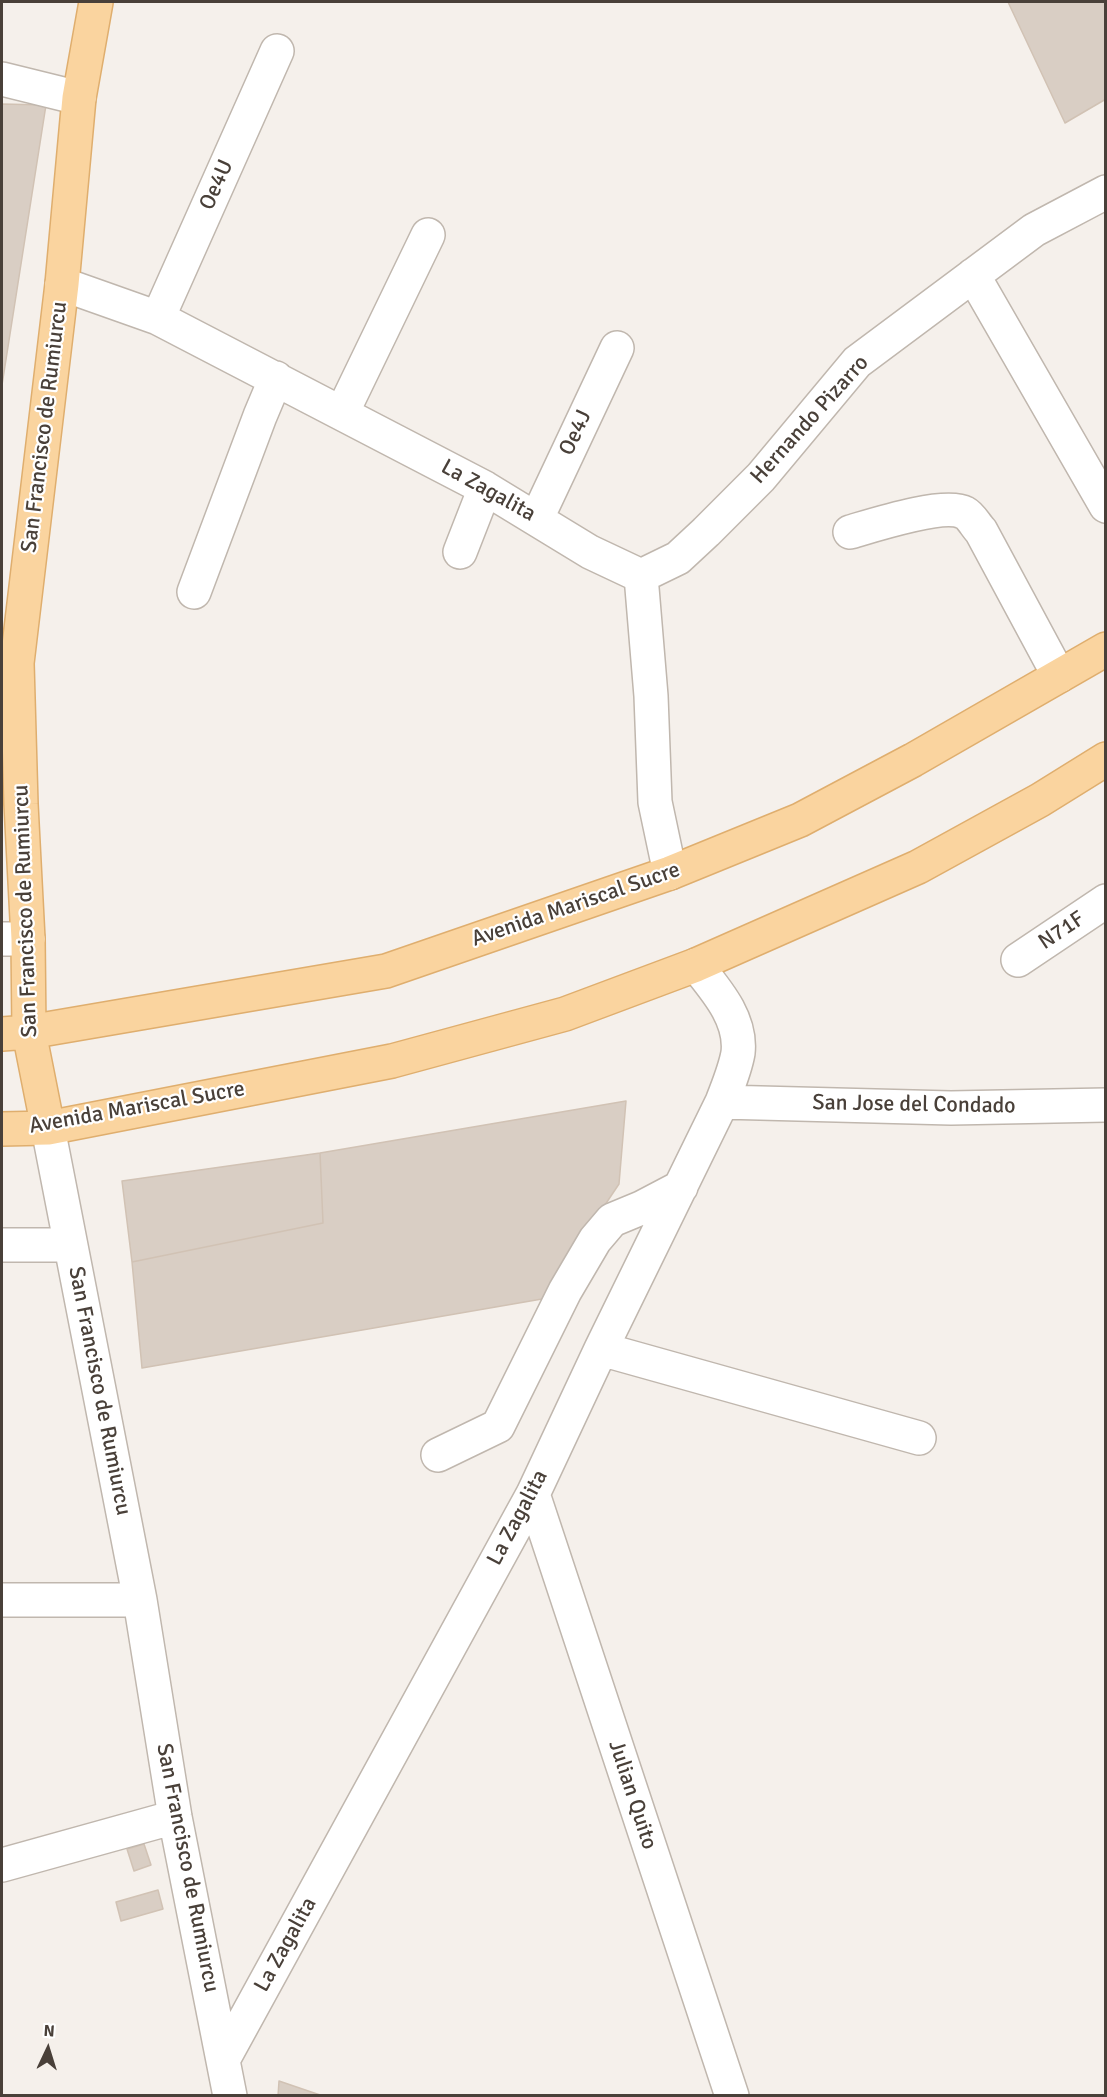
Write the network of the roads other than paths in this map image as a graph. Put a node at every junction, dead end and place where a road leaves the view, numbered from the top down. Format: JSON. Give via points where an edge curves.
{"nodes":[{"id":1,"x":96,"y":2,"type":"edge"},
{"id":2,"x":277,"y":51,"type":"dead end"},
{"id":3,"x":2,"y":79,"type":"edge"},
{"id":4,"x":79,"y":98,"type":"junction"},
{"id":5,"x":1106,"y":192,"type":"edge"},
{"id":6,"x":428,"y":235,"type":"dead end"},
{"id":7,"x":974,"y":275,"type":"junction"},
{"id":8,"x":62,"y":284,"type":"junction"},
{"id":9,"x":158,"y":318,"type":"junction"},
{"id":10,"x":617,"y":348,"type":"dead end"},
{"id":11,"x":276,"y":378,"type":"junction"},
{"id":12,"x":342,"y":413,"type":"junction"},
{"id":13,"x":485,"y":488,"type":"junction"},
{"id":14,"x":1106,"y":506,"type":"edge"},
{"id":15,"x":537,"y":518,"type":"junction"},
{"id":16,"x":850,"y":532,"type":"dead end"},
{"id":17,"x":460,"y":552,"type":"dead end"},
{"id":18,"x":641,"y":576,"type":"junction"},
{"id":19,"x":194,"y":592,"type":"dead end"},
{"id":20,"x":1106,"y":649,"type":"edge"},
{"id":21,"x":1059,"y":676,"type":"junction"},
{"id":22,"x":1106,"y":759,"type":"edge"},
{"id":23,"x":670,"y":873,"type":"junction"},
{"id":24,"x":1106,"y":901,"type":"edge"},
{"id":25,"x":15,"y":939,"type":"edge"},
{"id":26,"x":1018,"y":960,"type":"dead end"},
{"id":27,"x":696,"y":965,"type":"junction"},
{"id":28,"x":15,"y":1033,"type":"edge"},
{"id":29,"x":722,"y":1102,"type":"junction"},
{"id":30,"x":1106,"y":1105,"type":"edge"},
{"id":31,"x":48,"y":1128,"type":"junction"},
{"id":32,"x":2,"y":1129,"type":"edge"},
{"id":33,"x":681,"y":1187,"type":"junction"},
{"id":34,"x":2,"y":1245,"type":"edge"},
{"id":35,"x":70,"y":1245,"type":"junction"},
{"id":36,"x":601,"y":1349,"type":"junction"},
{"id":37,"x":919,"y":1438,"type":"dead end"},
{"id":38,"x":438,"y":1455,"type":"dead end"},
{"id":39,"x":533,"y":1494,"type":"junction"},
{"id":40,"x":140,"y":1599,"type":"junction"},
{"id":41,"x":2,"y":1600,"type":"edge"},
{"id":42,"x":176,"y":1817,"type":"junction"},
{"id":43,"x":2,"y":1865,"type":"edge"},
{"id":44,"x":224,"y":2058,"type":"junction"},
{"id":45,"x":230,"y":2096,"type":"edge"},
{"id":46,"x":732,"y":2096,"type":"edge"}],
"edges":[{"from":1,"to":4,"type":"main road","name":"San Francisco de Rumiurcu"},
{"from":2,"to":9,"type":"street","name":"Oe4U"},
{"from":3,"to":4,"type":"street"},
{"from":4,"to":8,"type":"main road","name":"San Francisco de Rumiurcu"},
{"from":5,"to":7,"type":"street","name":"Hernando Pizarro","via":[[1034,230]]},
{"from":6,"to":12,"type":"street"},
{"from":7,"to":14,"type":"street"},
{"from":7,"to":18,"type":"street","name":"Hernando Pizarro","via":[[857,362],[761,477],[706,532],[678,558]]},
{"from":8,"to":9,"type":"street","name":"La Zagalita"},
{"from":8,"to":25,"type":"main road","name":"San Francisco de Rumiurcu","via":[[17,663],[21,804]]},
{"from":9,"to":11,"type":"street","name":"La Zagalita"},
{"from":10,"to":15,"type":"street","name":"Oe4J"},
{"from":11,"to":12,"type":"street","name":"La Zagalita"},
{"from":11,"to":19,"type":"street"},
{"from":12,"to":13,"type":"street","name":"La Zagalita"},
{"from":13,"to":15,"type":"street","name":"La Zagalita"},
{"from":13,"to":17,"type":"street"},
{"from":15,"to":18,"type":"street","name":"La Zagalita","via":[[590,552]]},
{"from":16,"to":21,"type":"street","via":[[906,516],[949,510],[965,513],[981,531]]},
{"from":18,"to":23,"type":"street","via":[[655,802]]},
{"from":20,"to":21,"type":"main road","name":"Avenida Mariscal Sucre"},
{"from":21,"to":23,"type":"main road","name":"Avenida Mariscal Sucre","via":[[801,820]]},
{"from":22,"to":27,"type":"main road","name":"Avenida Mariscal Sucre","via":[[918,867]]},
{"from":23,"to":28,"type":"main road","name":"Avenida Mariscal Sucre","via":[[386,970]]},
{"from":24,"to":26,"type":"street","name":"N71F"},
{"from":25,"to":28,"type":"main road","name":"San Francisco de Rumiurcu"},
{"from":27,"to":29,"type":"street","name":"La Zagalita","via":[[718,993],[735,1026],[738,1051]]},
{"from":27,"to":31,"type":"main road","name":"Avenida Mariscal Sucre","via":[[565,1014],[392,1061]]},
{"from":28,"to":31,"type":"main road","name":"San Francisco de Rumiurcu"},
{"from":29,"to":30,"type":"street","name":"San Jose del Condado","via":[[951,1108]]},
{"from":29,"to":33,"type":"street","name":"La Zagalita"},
{"from":31,"to":32,"type":"main road","name":"Avenida Mariscal Sucre"},
{"from":31,"to":35,"type":"street","name":"San Francisco de Rumiurcu"},
{"from":33,"to":36,"type":"street","name":"La Zagalita"},
{"from":33,"to":38,"type":"street","via":[[612,1220],[595,1240],[565,1291],[498,1426]]},
{"from":34,"to":35,"type":"street"},
{"from":35,"to":40,"type":"street","name":"San Francisco de Rumiurcu"},
{"from":36,"to":37,"type":"street"},
{"from":36,"to":39,"type":"street","name":"La Zagalita"},
{"from":39,"to":44,"type":"street","name":"La Zagalita"},
{"from":39,"to":46,"type":"street","name":"Julian Quito"},
{"from":40,"to":41,"type":"street"},
{"from":40,"to":42,"type":"street","name":"San Francisco de Rumiurcu"},
{"from":42,"to":43,"type":"street"},
{"from":42,"to":44,"type":"street","name":"San Francisco de Rumiurcu"},
{"from":44,"to":45,"type":"street","name":"San Francisco de Rumiurcu"}]}
